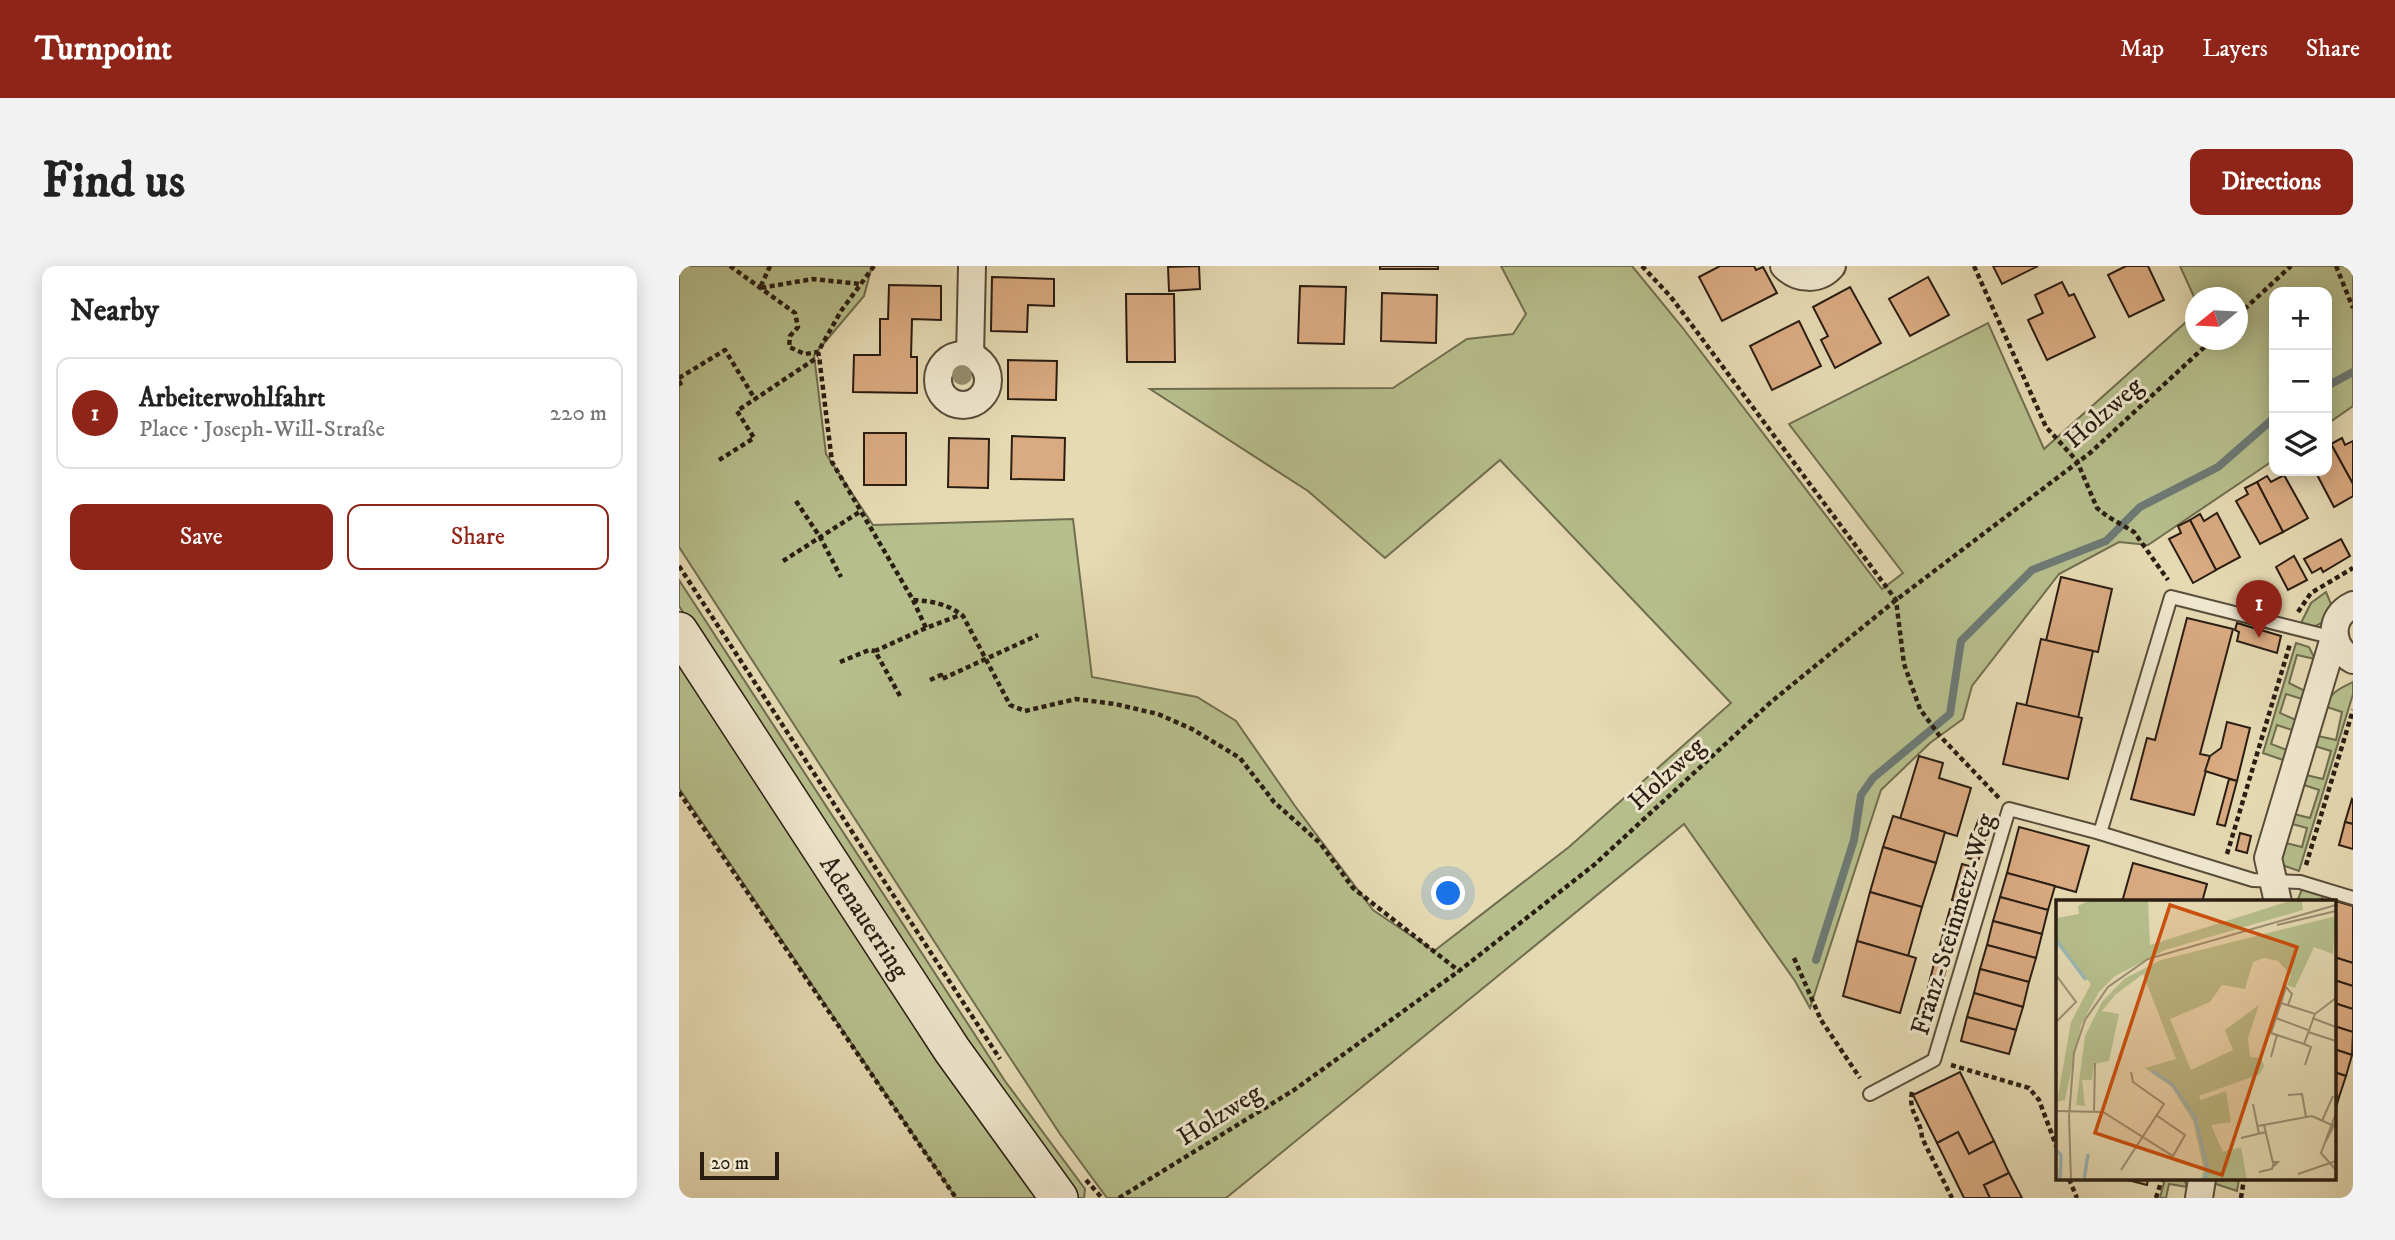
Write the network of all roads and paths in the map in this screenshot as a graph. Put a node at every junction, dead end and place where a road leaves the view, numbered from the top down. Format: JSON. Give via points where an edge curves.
{"nodes":[{"id":1,"x":730,"y":266,"type":"edge"},
{"id":2,"x":770,"y":266,"type":"edge"},
{"id":3,"x":874,"y":266,"type":"edge"},
{"id":4,"x":972,"y":266,"type":"edge"},
{"id":5,"x":1642,"y":266,"type":"edge"},
{"id":6,"x":1784,"y":266,"type":"edge"},
{"id":7,"x":1832,"y":266,"type":"edge"},
{"id":8,"x":1973,"y":266,"type":"edge"},
{"id":9,"x":2291,"y":266,"type":"edge"},
{"id":10,"x":2336,"y":266,"type":"edge"},
{"id":11,"x":860,"y":284,"type":"junction"},
{"id":12,"x":760,"y":288,"type":"junction"},
{"id":13,"x":2248,"y":306,"type":"edge"},
{"id":14,"x":2353,"y":308,"type":"edge"},
{"id":15,"x":2200,"y":350,"type":"edge"},
{"id":16,"x":818,"y":354,"type":"junction"},
{"id":17,"x":970,"y":356,"type":"dead end"},
{"id":18,"x":679,"y":379,"type":"edge"},
{"id":19,"x":683,"y":388,"type":"dead end"},
{"id":20,"x":755,"y":399,"type":"junction"},
{"id":21,"x":719,"y":460,"type":"dead end"},
{"id":22,"x":2077,"y":461,"type":"junction"},
{"id":23,"x":796,"y":501,"type":"dead end"},
{"id":24,"x":860,"y":511,"type":"junction"},
{"id":25,"x":820,"y":537,"type":"junction"},
{"id":26,"x":783,"y":561,"type":"dead end"},
{"id":27,"x":679,"y":566,"type":"edge"},
{"id":28,"x":2353,"y":568,"type":"edge"},
{"id":29,"x":841,"y":577,"type":"dead end"},
{"id":30,"x":2171,"y":597,"type":"junction"},
{"id":31,"x":913,"y":600,"type":"junction"},
{"id":32,"x":1896,"y":600,"type":"junction"},
{"id":33,"x":2353,"y":605,"type":"edge"},
{"id":34,"x":961,"y":615,"type":"junction"},
{"id":35,"x":926,"y":628,"type":"junction"},
{"id":36,"x":2294,"y":630,"type":"junction"},
{"id":37,"x":679,"y":631,"type":"edge"},
{"id":38,"x":1038,"y":635,"type":"dead end"},
{"id":39,"x":2334,"y":638,"type":"junction"},
{"id":40,"x":875,"y":652,"type":"junction"},
{"id":41,"x":986,"y":659,"type":"junction"},
{"id":42,"x":2353,"y":660,"type":"edge"},
{"id":43,"x":840,"y":663,"type":"dead end"},
{"id":44,"x":930,"y":680,"type":"dead end"},
{"id":45,"x":900,"y":696,"type":"dead end"},
{"id":46,"x":2353,"y":710,"type":"edge"},
{"id":47,"x":679,"y":792,"type":"edge"},
{"id":48,"x":2009,"y":808,"type":"junction"},
{"id":49,"x":2100,"y":833,"type":"junction"},
{"id":50,"x":2223,"y":871,"type":"junction"},
{"id":51,"x":2301,"y":882,"type":"junction"},
{"id":52,"x":2276,"y":892,"type":"edge"},
{"id":53,"x":2353,"y":898,"type":"edge"},
{"id":54,"x":1794,"y":958,"type":"dead end"},
{"id":55,"x":1459,"y":971,"type":"junction"},
{"id":56,"x":1934,"y":1060,"type":"junction"},
{"id":57,"x":1002,"y":1062,"type":"dead end"},
{"id":58,"x":1905,"y":1075,"type":"junction"},
{"id":59,"x":1874,"y":1092,"type":"joint"},
{"id":60,"x":2056,"y":1144,"type":"edge"},
{"id":61,"x":2069,"y":1180,"type":"edge"},
{"id":62,"x":2162,"y":1180,"type":"edge"},
{"id":63,"x":2202,"y":1180,"type":"edge"},
{"id":64,"x":2243,"y":1180,"type":"edge"},
{"id":65,"x":1072,"y":1188,"type":"edge"},
{"id":66,"x":956,"y":1198,"type":"edge"},
{"id":67,"x":1102,"y":1198,"type":"edge"},
{"id":68,"x":1119,"y":1198,"type":"edge"},
{"id":69,"x":1952,"y":1198,"type":"edge"},
{"id":70,"x":2077,"y":1198,"type":"edge"},
{"id":71,"x":2156,"y":1198,"type":"edge"},
{"id":72,"x":2199,"y":1198,"type":"edge"},
{"id":73,"x":2241,"y":1198,"type":"edge"}],
"edges":[{"from":1,"to":12,"type":"path"},
{"from":2,"to":12,"type":"path"},
{"from":3,"to":11,"type":"path"},
{"from":4,"to":17,"type":"street"},
{"from":5,"to":32,"type":"path","via":[[1671,297]]},
{"from":6,"to":7,"type":"street","via":[[1808,278]]},
{"from":8,"to":22,"type":"path","via":[[2046,428]]},
{"from":9,"to":13,"type":"path"},
{"from":10,"to":14,"type":"path"},
{"from":11,"to":12,"type":"path","via":[[813,279]]},
{"from":11,"to":16,"type":"path"},
{"from":12,"to":16,"type":"path","via":[[795,313],[798,327],[790,336],[789,347]]},
{"from":15,"to":22,"type":"path","name":"Holzweg"},
{"from":16,"to":20,"type":"path"},
{"from":16,"to":24,"type":"path","via":[[832,462]]},
{"from":18,"to":19,"type":"path"},
{"from":18,"to":20,"type":"path","via":[[725,351]]},
{"from":20,"to":21,"type":"path","via":[[737,411],[754,438]]},
{"from":22,"to":30,"type":"path","via":[[2097,508],[2134,532],[2169,582]]},
{"from":22,"to":32,"type":"path","name":"Holzweg"},
{"from":23,"to":25,"type":"path"},
{"from":24,"to":25,"type":"path"},
{"from":24,"to":31,"type":"path"},
{"from":25,"to":26,"type":"path"},
{"from":25,"to":29,"type":"path"},
{"from":27,"to":57,"type":"path"},
{"from":28,"to":36,"type":"path","via":[[2312,593],[2298,610]]},
{"from":30,"to":36,"type":"lane"},
{"from":30,"to":49,"type":"lane"},
{"from":31,"to":34,"type":"path","via":[[950,607]]},
{"from":31,"to":35,"type":"path"},
{"from":32,"to":48,"type":"path","via":[[1904,664],[1920,709]]},
{"from":32,"to":55,"type":"path","name":"Holzweg","via":[[1771,702],[1594,865]]},
{"from":33,"to":39,"type":"street","via":[[2336,621]]},
{"from":34,"to":35,"type":"path"},
{"from":34,"to":41,"type":"path"},
{"from":35,"to":40,"type":"path"},
{"from":36,"to":39,"type":"lane"},
{"from":36,"to":50,"type":"path"},
{"from":37,"to":65,"type":"main road","name":"Adenauerring","via":[[952,1050]]},
{"from":38,"to":41,"type":"path"},
{"from":39,"to":42,"type":"street","via":[[2344,655]]},
{"from":39,"to":52,"type":"street","via":[[2268,858]]},
{"from":40,"to":43,"type":"path","via":[[869,650]]},
{"from":40,"to":45,"type":"path"},
{"from":41,"to":44,"type":"path"},
{"from":41,"to":55,"type":"path","via":[[1010,705],[1025,711],[1076,699],[1115,704],[1158,714],[1240,758],[1274,802],[1320,844],[1353,888]]},
{"from":46,"to":51,"type":"path"},
{"from":47,"to":66,"type":"path"},
{"from":48,"to":49,"type":"lane","name":"Franz-Steinmetz-Weg"},
{"from":48,"to":56,"type":"lane","name":"Franz-Steinmetz-Weg"},
{"from":49,"to":50,"type":"lane","name":"Franz-Steinmetz-Weg"},
{"from":50,"to":52,"type":"lane","name":"Franz-Steinmetz-Weg"},
{"from":51,"to":52,"type":"lane","name":"Franz-Steinmetz-Weg"},
{"from":51,"to":53,"type":"lane","name":"Franz-Steinmetz-Weg"},
{"from":54,"to":59,"type":"path","via":[[1821,1020],[1857,1076]]},
{"from":55,"to":68,"type":"path","name":"Holzweg","via":[[1294,1090]]},
{"from":56,"to":58,"type":"lane","name":"Franz-Steinmetz-Weg"},
{"from":56,"to":60,"type":"path","name":"Franz-Steinmetz-Weg","via":[[2029,1088],[2039,1100]]},
{"from":58,"to":59,"type":"lane","name":"Franz-Steinmetz-Weg"},
{"from":58,"to":69,"type":"path","via":[[1912,1089],[1909,1104]]},
{"from":61,"to":70,"type":"path"},
{"from":62,"to":71,"type":"path"},
{"from":63,"to":72,"type":"street"},
{"from":64,"to":73,"type":"path"},
{"from":65,"to":67,"type":"path"}]}
